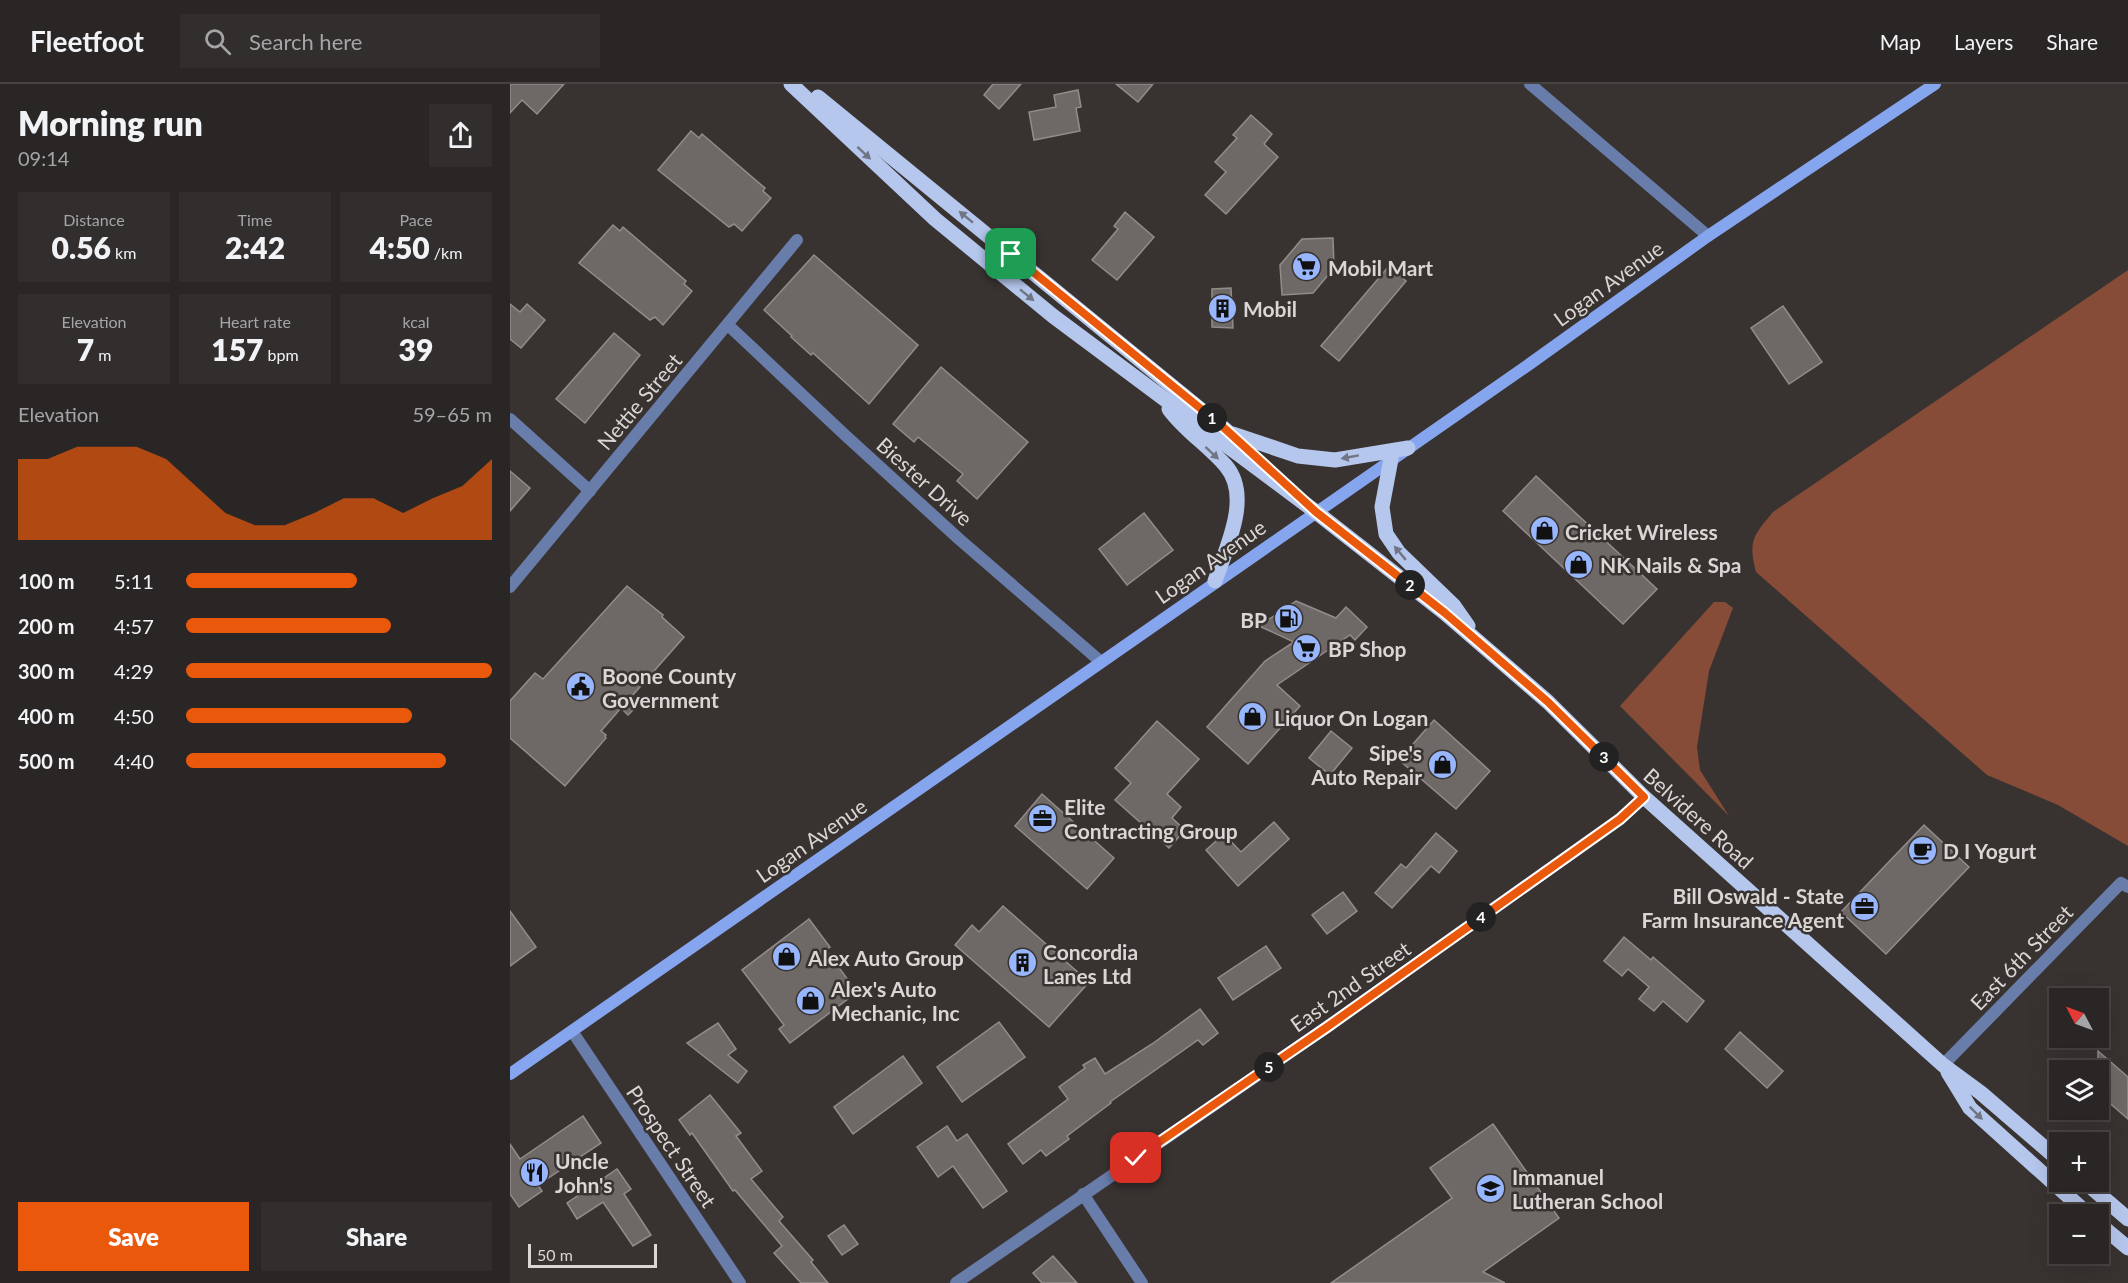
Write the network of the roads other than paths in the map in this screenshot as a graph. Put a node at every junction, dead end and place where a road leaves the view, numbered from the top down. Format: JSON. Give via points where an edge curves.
{"nodes":[{"id":1,"x":791,"y":84,"type":"edge"},
{"id":2,"x":802,"y":84,"type":"edge"},
{"id":3,"x":1530,"y":84,"type":"edge"},
{"id":4,"x":1935,"y":84,"type":"edge"},
{"id":5,"x":1708,"y":236,"type":"junction"},
{"id":6,"x":798,"y":240,"type":"dead end"},
{"id":7,"x":728,"y":325,"type":"junction"},
{"id":8,"x":1159,"y":395,"type":"junction"},
{"id":9,"x":510,"y":419,"type":"edge"},
{"id":10,"x":1228,"y":432,"type":"junction"},
{"id":11,"x":1408,"y":448,"type":"junction"},
{"id":12,"x":1391,"y":459,"type":"junction"},
{"id":13,"x":590,"y":491,"type":"junction"},
{"id":14,"x":1316,"y":512,"type":"junction"},
{"id":15,"x":1215,"y":581,"type":"junction"},
{"id":16,"x":510,"y":587,"type":"edge"},
{"id":17,"x":1480,"y":644,"type":"junction"},
{"id":18,"x":1100,"y":661,"type":"junction"},
{"id":19,"x":1644,"y":797,"type":"junction"},
{"id":20,"x":2128,"y":887,"type":"edge"},
{"id":21,"x":572,"y":1031,"type":"junction"},
{"id":22,"x":1943,"y":1065,"type":"junction"},
{"id":23,"x":510,"y":1074,"type":"edge"},
{"id":24,"x":2049,"y":1152,"type":"edge"},
{"id":25,"x":2097,"y":1192,"type":"edge"},
{"id":26,"x":1083,"y":1194,"type":"junction"},
{"id":27,"x":2077,"y":1204,"type":"edge"},
{"id":28,"x":2128,"y":1219,"type":"edge"},
{"id":29,"x":2109,"y":1232,"type":"edge"},
{"id":30,"x":2128,"y":1248,"type":"edge"},
{"id":31,"x":740,"y":1283,"type":"edge"},
{"id":32,"x":956,"y":1283,"type":"edge"},
{"id":33,"x":1142,"y":1283,"type":"edge"}],
"edges":[{"from":1,"to":8,"type":"main road","one_way":true,"via":[[935,219],[1053,316]]},
{"from":10,"to":2,"type":"main road","one_way":true},
{"from":3,"to":5,"type":"street"},
{"from":4,"to":5,"type":"main road","name":"Logan Avenue"},
{"from":5,"to":11,"type":"main road","name":"Logan Avenue"},
{"from":6,"to":7,"type":"street","name":"Nettie Street"},
{"from":7,"to":13,"type":"street","name":"Nettie Street"},
{"from":7,"to":18,"type":"street","name":"Biester Drive","via":[[959,538]]},
{"from":8,"to":14,"type":"main road"},
{"from":8,"to":15,"type":"main road","one_way":true,"via":[[1179,422],[1227,467],[1235,484],[1238,513]]},
{"from":9,"to":13,"type":"street"},
{"from":11,"to":10,"type":"main road","one_way":true,"via":[[1335,460],[1298,456]]},
{"from":10,"to":14,"type":"main road"},
{"from":11,"to":12,"type":"main road","name":"Logan Avenue"},
{"from":12,"to":14,"type":"main road","name":"Logan Avenue"},
{"from":17,"to":12,"type":"main road","one_way":true,"via":[[1454,606],[1399,553],[1386,534],[1382,507]]},
{"from":13,"to":16,"type":"street","name":"Nettie Street"},
{"from":14,"to":15,"type":"main road","name":"Logan Avenue"},
{"from":14,"to":17,"type":"main road","name":"Belvidere Road"},
{"from":15,"to":18,"type":"main road","name":"Logan Avenue"},
{"from":17,"to":19,"type":"main road","name":"Belvidere Road","via":[[1548,702]]},
{"from":18,"to":21,"type":"main road","name":"Logan Avenue"},
{"from":19,"to":22,"type":"main road","name":"Belvidere Road"},
{"from":19,"to":26,"type":"street","name":"East 2nd Street","via":[[1620,819],[1327,1027]]},
{"from":20,"to":22,"type":"street","name":"East 6th Street","via":[[2121,883]]},
{"from":21,"to":23,"type":"main road","name":"Logan Avenue"},
{"from":21,"to":31,"type":"street","name":"Prospect Street"},
{"from":22,"to":24,"type":"main road","name":"Belvidere Road"},
{"from":22,"to":27,"type":"main road","name":"Belvidere Road","one_way":true,"via":[[1970,1108]]},
{"from":25,"to":28,"type":"main road"},
{"from":26,"to":32,"type":"street","name":"East 2nd Street"},
{"from":26,"to":33,"type":"street"},
{"from":29,"to":30,"type":"main road"}]}
